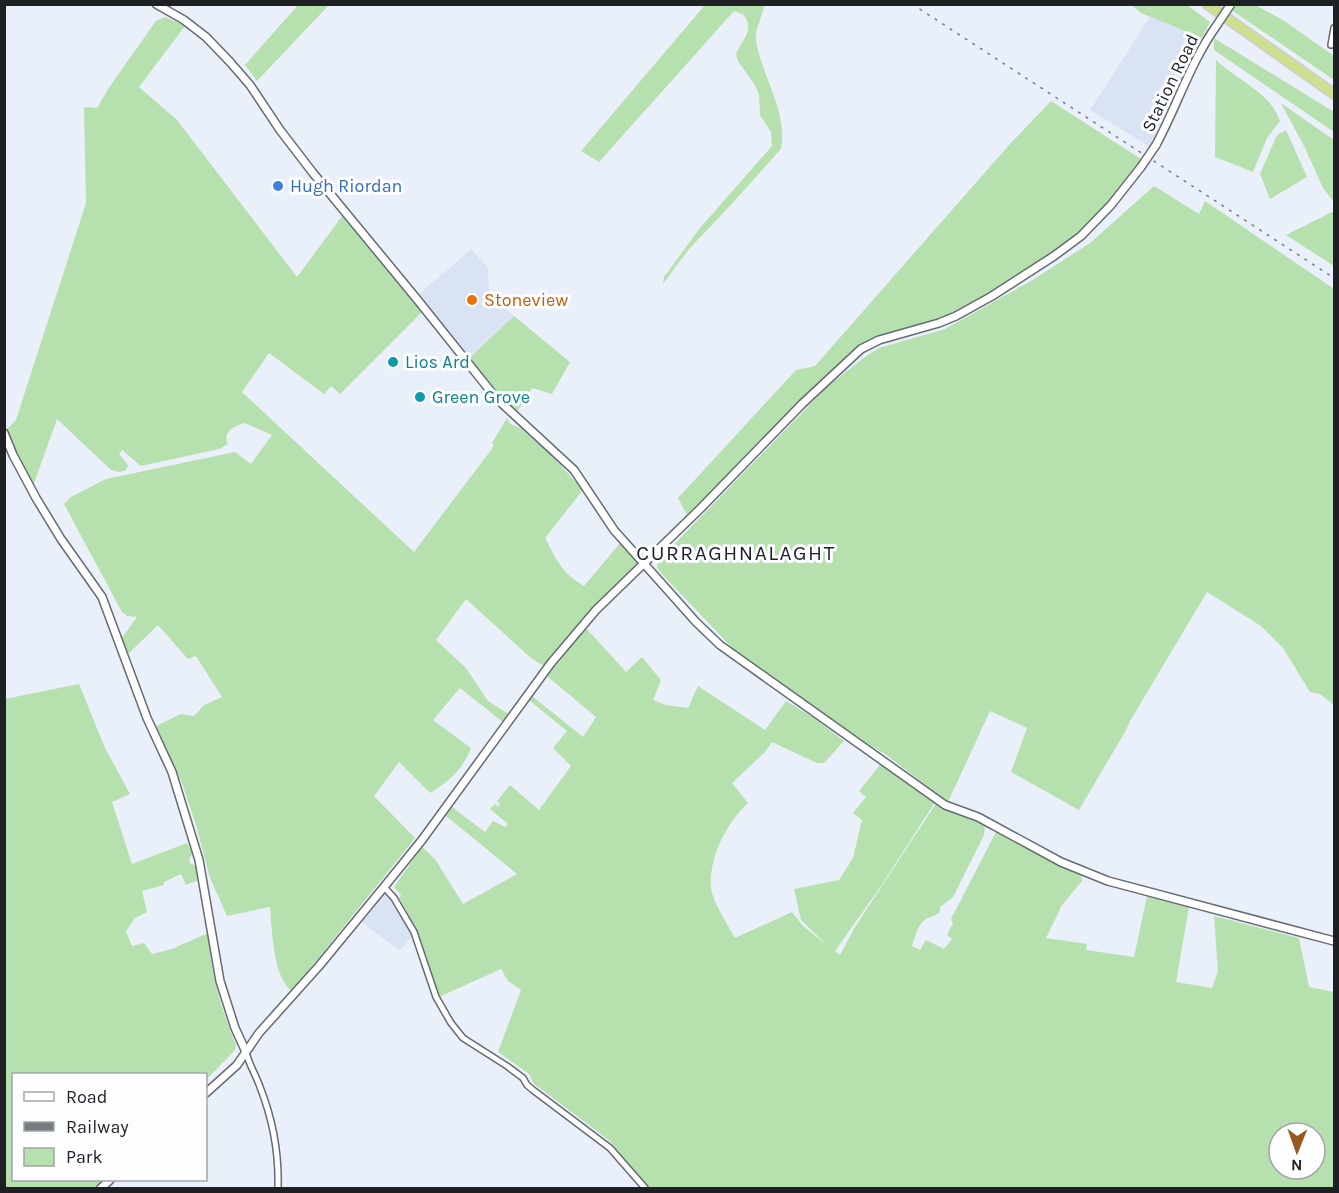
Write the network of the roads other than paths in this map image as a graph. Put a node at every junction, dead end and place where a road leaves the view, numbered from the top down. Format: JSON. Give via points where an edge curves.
{"nodes":[{"id":1,"x":156,"y":4,"type":"edge"},
{"id":2,"x":1207,"y":4,"type":"edge"},
{"id":3,"x":1232,"y":4,"type":"edge"},
{"id":4,"x":1335,"y":28,"type":"edge"},
{"id":5,"x":1332,"y":45,"type":"dead end"},
{"id":6,"x":1335,"y":94,"type":"edge"},
{"id":7,"x":4,"y":433,"type":"edge"},
{"id":8,"x":644,"y":563,"type":"junction"},
{"id":9,"x":384,"y":887,"type":"junction"},
{"id":10,"x":1335,"y":941,"type":"edge"},
{"id":11,"x":246,"y":1052,"type":"junction"},
{"id":12,"x":207,"y":1092,"type":"edge"},
{"id":13,"x":278,"y":1188,"type":"edge"},
{"id":14,"x":645,"y":1188,"type":"edge"}],
"edges":[{"from":1,"to":8,"type":"street","via":[[206,37],[230,62],[313,173],[496,398],[574,470],[614,530]]},
{"from":2,"to":6,"type":"highway"},
{"from":3,"to":8,"type":"street","name":"Station Road","bridge":true,"via":[[1205,41],[1156,146],[1111,205],[1081,236],[956,316],[861,349]]},
{"from":4,"to":5,"type":"street"},
{"from":7,"to":11,"type":"street","via":[[36,498],[102,597],[147,718],[172,772],[199,860],[220,981],[234,1028]]},
{"from":8,"to":9,"type":"street","name":"Station Road","via":[[596,610],[551,663]]},
{"from":8,"to":10,"type":"street","via":[[720,645],[945,805],[978,817],[1061,862],[1108,881]]},
{"from":9,"to":11,"type":"street","name":"Station Road"},
{"from":9,"to":14,"type":"street","via":[[414,932],[436,997],[463,1038],[507,1066],[596,1136]]},
{"from":11,"to":12,"type":"street","name":"Station Road"},
{"from":11,"to":13,"type":"street","via":[[272,1124]]}]}
